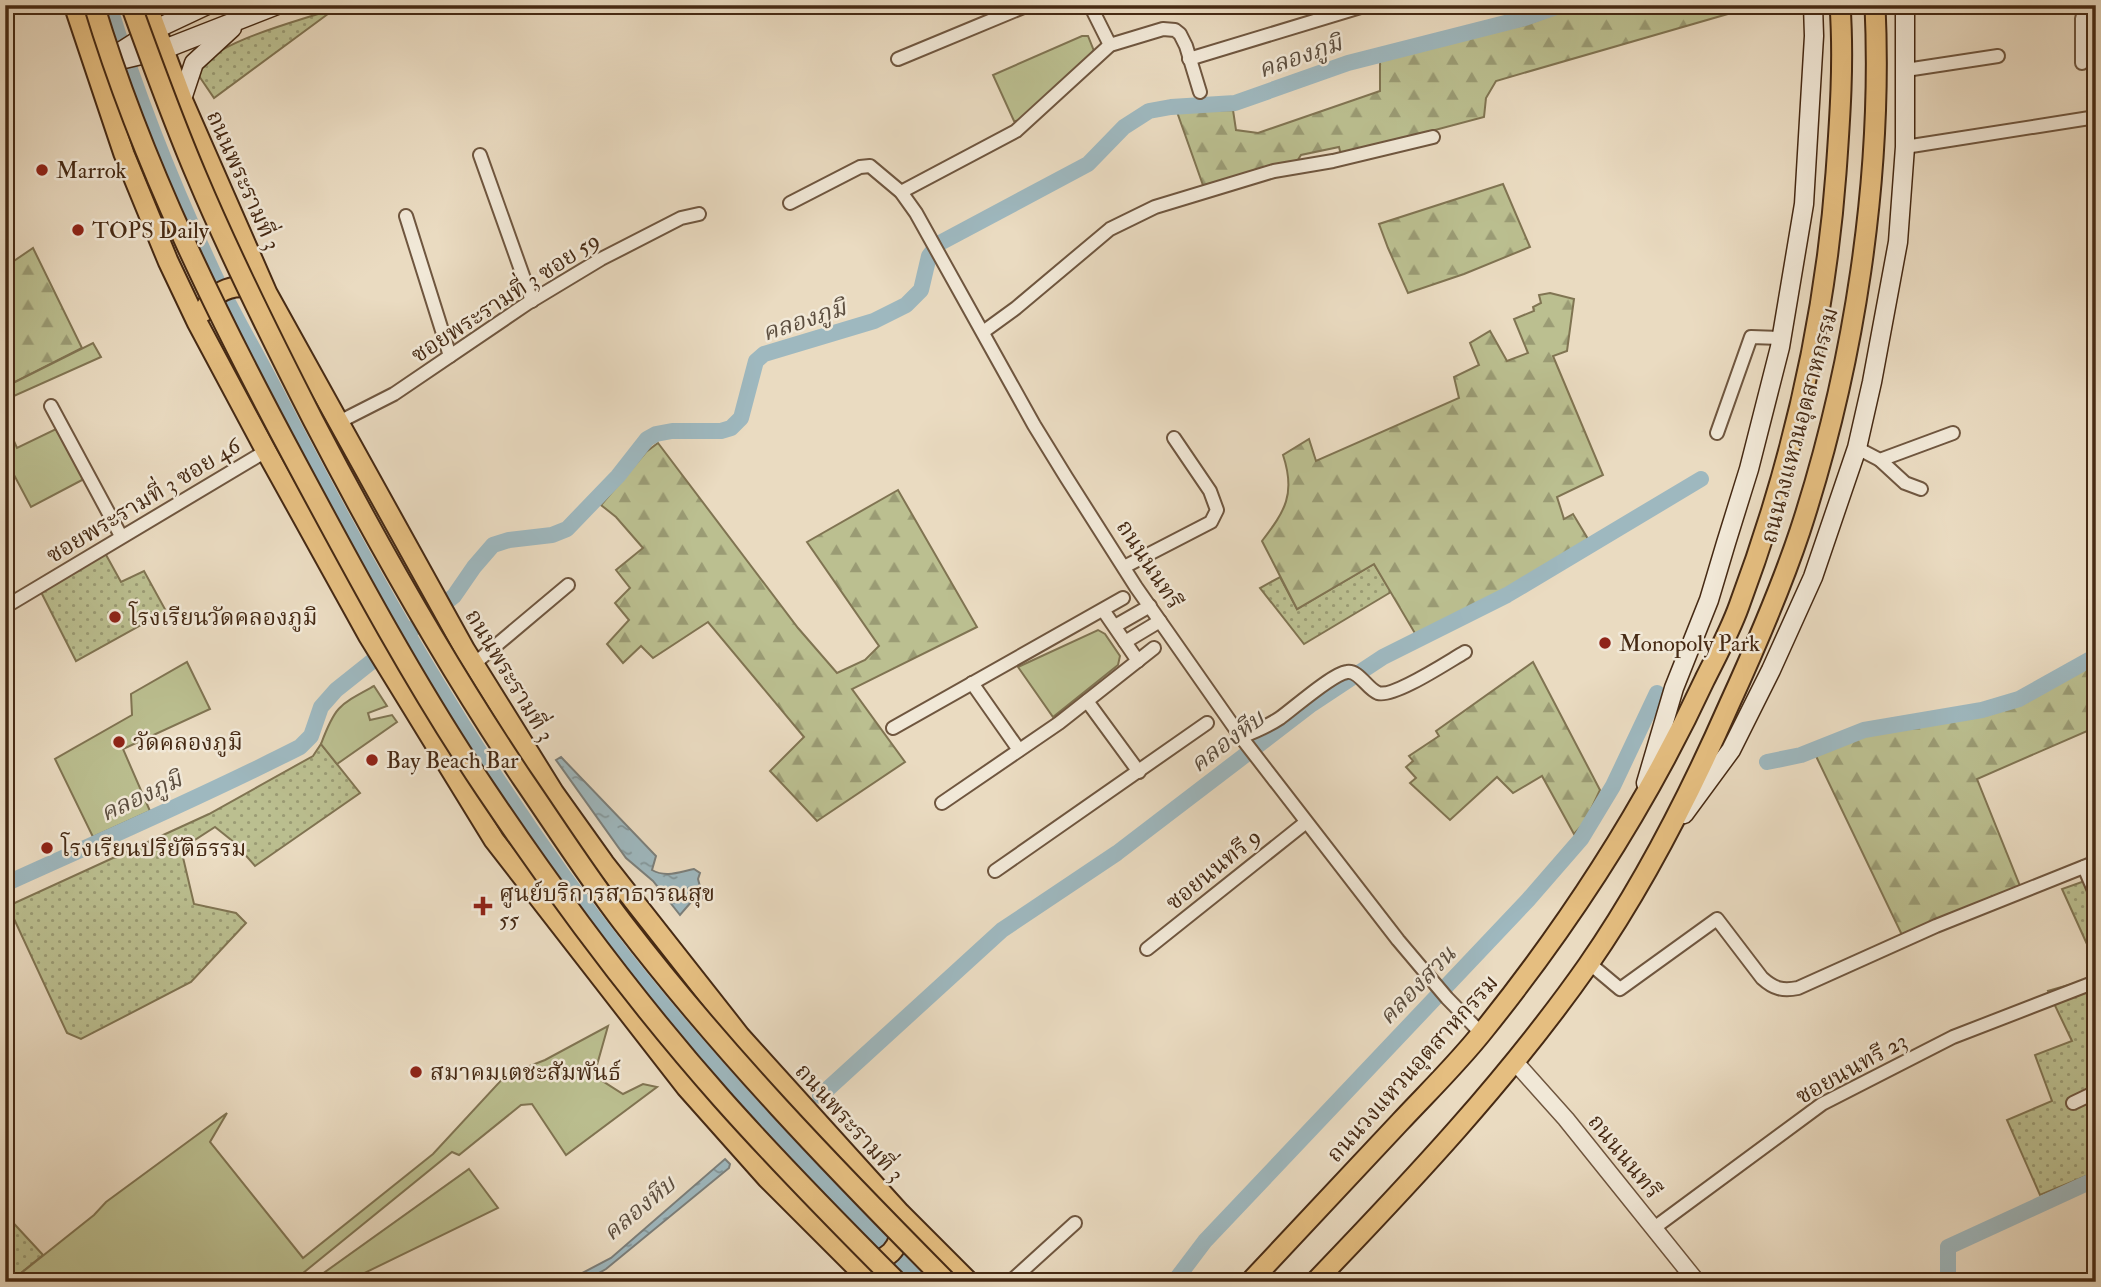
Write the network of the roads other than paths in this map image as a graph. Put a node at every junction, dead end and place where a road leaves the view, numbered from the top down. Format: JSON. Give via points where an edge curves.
{"nodes":[{"id":1,"x":74,"y":5,"type":"edge"},
{"id":2,"x":94,"y":5,"type":"edge"},
{"id":3,"x":131,"y":5,"type":"edge"},
{"id":4,"x":147,"y":5,"type":"edge"},
{"id":5,"x":207,"y":5,"type":"edge"},
{"id":6,"x":277,"y":5,"type":"edge"},
{"id":7,"x":1028,"y":5,"type":"edge"},
{"id":8,"x":1090,"y":5,"type":"edge"},
{"id":9,"x":1367,"y":5,"type":"edge"},
{"id":10,"x":1814,"y":5,"type":"edge"},
{"id":11,"x":2089,"y":5,"type":"edge"},
{"id":12,"x":1908,"y":6,"type":"edge"},
{"id":13,"x":1876,"y":12,"type":"edge"},
{"id":14,"x":1841,"y":13,"type":"edge"},
{"id":15,"x":240,"y":21,"type":"junction"},
{"id":16,"x":156,"y":29,"type":"junction"},
{"id":17,"x":1110,"y":45,"type":"junction"},
{"id":18,"x":140,"y":48,"type":"junction"},
{"id":19,"x":162,"y":50,"type":"junction"},
{"id":20,"x":1998,"y":57,"type":"dead end"},
{"id":21,"x":898,"y":59,"type":"dead end"},
{"id":22,"x":1189,"y":59,"type":"junction"},
{"id":23,"x":2082,"y":63,"type":"dead end"},
{"id":24,"x":93,"y":67,"type":"junction"},
{"id":25,"x":1906,"y":70,"type":"junction"},
{"id":26,"x":1200,"y":92,"type":"dead end"},
{"id":27,"x":182,"y":99,"type":"junction"},
{"id":28,"x":2096,"y":117,"type":"edge"},
{"id":29,"x":1433,"y":137,"type":"dead end"},
{"id":30,"x":1905,"y":146,"type":"junction"},
{"id":31,"x":480,"y":155,"type":"dead end"},
{"id":32,"x":901,"y":192,"type":"junction"},
{"id":33,"x":790,"y":202,"type":"dead end"},
{"id":34,"x":698,"y":214,"type":"dead end"},
{"id":35,"x":405,"y":216,"type":"dead end"},
{"id":36,"x":267,"y":293,"type":"junction"},
{"id":37,"x":532,"y":301,"type":"junction"},
{"id":38,"x":197,"y":322,"type":"junction"},
{"id":39,"x":983,"y":332,"type":"junction"},
{"id":40,"x":1782,"y":338,"type":"junction"},
{"id":41,"x":450,"y":356,"type":"junction"},
{"id":42,"x":51,"y":406,"type":"dead end"},
{"id":43,"x":337,"y":423,"type":"junction"},
{"id":44,"x":1717,"y":433,"type":"dead end"},
{"id":45,"x":1953,"y":433,"type":"dead end"},
{"id":46,"x":1174,"y":438,"type":"dead end"},
{"id":47,"x":1857,"y":448,"type":"junction"},
{"id":48,"x":266,"y":451,"type":"junction"},
{"id":49,"x":1880,"y":460,"type":"junction"},
{"id":50,"x":1921,"y":489,"type":"dead end"},
{"id":51,"x":121,"y":536,"type":"junction"},
{"id":52,"x":1124,"y":567,"type":"junction"},
{"id":53,"x":568,"y":584,"type":"dead end"},
{"id":54,"x":1123,"y":598,"type":"dead end"},
{"id":55,"x":1150,"y":606,"type":"junction"},
{"id":56,"x":5,"y":607,"type":"edge"},
{"id":57,"x":1103,"y":610,"type":"junction"},
{"id":58,"x":1160,"y":621,"type":"junction"},
{"id":59,"x":1115,"y":626,"type":"junction"},
{"id":60,"x":1125,"y":642,"type":"junction"},
{"id":61,"x":1154,"y":648,"type":"dead end"},
{"id":62,"x":1465,"y":652,"type":"dead end"},
{"id":63,"x":1138,"y":661,"type":"junction"},
{"id":64,"x":474,"y":664,"type":"junction"},
{"id":65,"x":972,"y":683,"type":"junction"},
{"id":66,"x":1087,"y":701,"type":"junction"},
{"id":67,"x":1207,"y":723,"type":"dead end"},
{"id":68,"x":892,"y":728,"type":"dead end"},
{"id":69,"x":1243,"y":741,"type":"junction"},
{"id":70,"x":1019,"y":750,"type":"junction"},
{"id":71,"x":1139,"y":772,"type":"junction"},
{"id":72,"x":942,"y":803,"type":"dead end"},
{"id":73,"x":1641,"y":804,"type":"junction"},
{"id":74,"x":1305,"y":823,"type":"junction"},
{"id":75,"x":1670,"y":833,"type":"junction"},
{"id":76,"x":2090,"y":864,"type":"edge"},
{"id":77,"x":995,"y":871,"type":"dead end"},
{"id":78,"x":2096,"y":895,"type":"edge"},
{"id":79,"x":1147,"y":949,"type":"dead end"},
{"id":80,"x":1589,"y":963,"type":"junction"},
{"id":81,"x":2090,"y":984,"type":"dead end"},
{"id":82,"x":1482,"y":1034,"type":"junction"},
{"id":83,"x":1515,"y":1062,"type":"junction"},
{"id":84,"x":2096,"y":1092,"type":"edge"},
{"id":85,"x":2073,"y":1103,"type":"dead end"},
{"id":86,"x":900,"y":1213,"type":"junction"},
{"id":87,"x":1075,"y":1223,"type":"dead end"},
{"id":88,"x":1654,"y":1228,"type":"junction"},
{"id":89,"x":861,"y":1276,"type":"edge"},
{"id":90,"x":897,"y":1282,"type":"edge"},
{"id":91,"x":947,"y":1282,"type":"edge"},
{"id":92,"x":970,"y":1282,"type":"edge"},
{"id":93,"x":1010,"y":1282,"type":"edge"},
{"id":94,"x":1250,"y":1282,"type":"edge"},
{"id":95,"x":1315,"y":1282,"type":"edge"},
{"id":96,"x":1697,"y":1282,"type":"edge"}],
"edges":[{"from":1,"to":24,"type":"main road"},
{"from":2,"to":90,"type":"main road","bridge":true,"via":[[150,166],[215,308],[380,618],[433,706],[551,883],[657,1023],[768,1150]]},
{"from":3,"to":91,"type":"main road","name":"ถนนพระรามที่ 3","bridge":true,"via":[[196,176],[245,283],[346,483],[478,712],[582,866],[685,1001],[807,1141]]},
{"from":4,"to":16,"type":"main road","name":"ถนนพระรามที่ 3"},
{"from":5,"to":16,"type":"main road"},
{"from":6,"to":15,"type":"main road"},
{"from":7,"to":21,"type":"street"},
{"from":8,"to":17,"type":"street"},
{"from":9,"to":22,"type":"street"},
{"from":10,"to":40,"type":"main road","name":"ถนนวงแหวนอุตสาหกรรม","via":[[1804,204]]},
{"from":11,"to":23,"type":"street","via":[[2082,19]]},
{"from":12,"to":25,"type":"main road","name":"ถนนวงแหวนอุตสาหกรรม"},
{"from":13,"to":75,"type":"main road","name":"ถนนวงแหวนอุตสาหกรรม","via":[[1875,127],[1866,228],[1854,318],[1831,419],[1769,618]]},
{"from":14,"to":73,"type":"main road","name":"ถนนวงแหวนอุตสาหกรรม","via":[[1832,232],[1818,328],[1796,421],[1738,610]]},
{"from":15,"to":19,"type":"main road"},
{"from":15,"to":27,"type":"main road","via":[[194,63]]},
{"from":16,"to":18,"type":"main road"},
{"from":16,"to":19,"type":"main road","name":"ถนนพระรามที่ 3"},
{"from":17,"to":22,"type":"street","via":[[1163,29],[1175,30],[1181,34]]},
{"from":17,"to":32,"type":"street","via":[[1016,131]]},
{"from":18,"to":19,"type":"main road"},
{"from":18,"to":24,"type":"main road"},
{"from":19,"to":27,"type":"main road","name":"ถนนพระรามที่ 3"},
{"from":20,"to":25,"type":"street"},
{"from":22,"to":26,"type":"street"},
{"from":24,"to":38,"type":"main road","via":[[124,154]]},
{"from":25,"to":30,"type":"main road","name":"ถนนวงแหวนอุตสาหกรรม"},
{"from":27,"to":36,"type":"main road","name":"ถนนพระรามที่ 3"},
{"from":28,"to":30,"type":"street"},
{"from":29,"to":39,"type":"street","via":[[1274,171],[1155,207],[1110,229]]},
{"from":30,"to":47,"type":"main road","name":"ถนนวงแหวนอุตสาหกรรม","via":[[1898,242]]},
{"from":31,"to":37,"type":"street"},
{"from":32,"to":33,"type":"street","name":"ถนนนนทรี","via":[[870,166]]},
{"from":32,"to":39,"type":"street","name":"ถนนนนทรี"},
{"from":34,"to":37,"type":"street","name":"ซอยพระรามที่ 3 ซอย 59","via":[[629,244]]},
{"from":35,"to":41,"type":"street"},
{"from":36,"to":38,"type":"main road","via":[[246,286],[222,291]]},
{"from":36,"to":43,"type":"main road","name":"ถนนพระรามที่ 3"},
{"from":37,"to":41,"type":"street","name":"ซอยพระรามที่ 3 ซอย 59"},
{"from":38,"to":48,"type":"main road"},
{"from":39,"to":52,"type":"street","name":"ถนนนนทรี","via":[[1034,425]]},
{"from":40,"to":44,"type":"street","via":[[1751,337]]},
{"from":40,"to":73,"type":"main road","name":"ถนนวงแหวนอุตสาหกรรม","via":[[1742,494],[1709,600],[1674,688]]},
{"from":41,"to":43,"type":"street","name":"ซอยพระรามที่ 3 ซอย 59","via":[[394,394]]},
{"from":42,"to":51,"type":"street"},
{"from":43,"to":64,"type":"main road","name":"ถนนพระรามที่ 3"},
{"from":45,"to":49,"type":"street"},
{"from":46,"to":52,"type":"street","via":[[1210,491],[1217,510],[1211,522]]},
{"from":47,"to":49,"type":"street"},
{"from":47,"to":75,"type":"main road","name":"ถนนวงแหวนอุตสาหกรรม","via":[[1813,577],[1771,670],[1731,750]]},
{"from":48,"to":51,"type":"street","name":"ซอยพระรามที่ 3 ซอย 46"},
{"from":48,"to":89,"type":"main road","via":[[382,659],[494,840],[685,1087]]},
{"from":49,"to":50,"type":"street","via":[[1905,483]]},
{"from":51,"to":56,"type":"street","name":"ซอยพระรามที่ 3 ซอย 46"},
{"from":52,"to":55,"type":"street","name":"ถนนนนทรี"},
{"from":53,"to":64,"type":"street"},
{"from":54,"to":57,"type":"street"},
{"from":55,"to":58,"type":"street","name":"ถนนนนทรี"},
{"from":55,"to":59,"type":"street"},
{"from":57,"to":59,"type":"street"},
{"from":57,"to":65,"type":"street"},
{"from":58,"to":60,"type":"street"},
{"from":58,"to":69,"type":"street","name":"ถนนนนทรี"},
{"from":59,"to":60,"type":"street"},
{"from":60,"to":63,"type":"street"},
{"from":61,"to":63,"type":"street"},
{"from":62,"to":69,"type":"street","via":[[1387,694],[1347,672]]},
{"from":63,"to":66,"type":"street"},
{"from":64,"to":86,"type":"main road","name":"ถนนพระรามที่ 3","via":[[554,793],[660,937],[740,1036]]},
{"from":65,"to":68,"type":"street"},
{"from":65,"to":70,"type":"street"},
{"from":66,"to":70,"type":"street"},
{"from":66,"to":71,"type":"street"},
{"from":67,"to":71,"type":"street"},
{"from":69,"to":74,"type":"street","name":"ถนนนนทรี"},
{"from":70,"to":72,"type":"street"},
{"from":71,"to":77,"type":"street"},
{"from":73,"to":82,"type":"main road","name":"ถนนวงแหวนอุตสาหกรรม","via":[[1535,964]]},
{"from":74,"to":79,"type":"street","name":"ซอยนนทรี 9"},
{"from":74,"to":82,"type":"street","name":"ถนนนนทรี","via":[[1437,987]]},
{"from":75,"to":80,"type":"main road","name":"ถนนวงแหวนอุตสาหกรรม"},
{"from":76,"to":78,"type":"street"},
{"from":76,"to":80,"type":"street","via":[[1787,991],[1762,978],[1717,919],[1620,989]]},
{"from":80,"to":83,"type":"main road","name":"ถนนวงแหวนอุตสาหกรรม"},
{"from":81,"to":88,"type":"street","name":"ซอยนนทรี 23","via":[[1952,1037],[1822,1104]]},
{"from":82,"to":94,"type":"main road","name":"ถนนวงแหวนอุตสาหกรรม"},
{"from":83,"to":88,"type":"street","name":"ถนนนนทรี"},
{"from":83,"to":95,"type":"main road","name":"ถนนวงแหวนอุตสาหกรรม"},
{"from":84,"to":85,"type":"street"},
{"from":86,"to":89,"type":"main road","via":[[900,1242]]},
{"from":86,"to":92,"type":"main road","name":"ถนนพระรามที่ 3"},
{"from":87,"to":93,"type":"street"},
{"from":88,"to":96,"type":"street","name":"ถนนนนทรี"}]}
